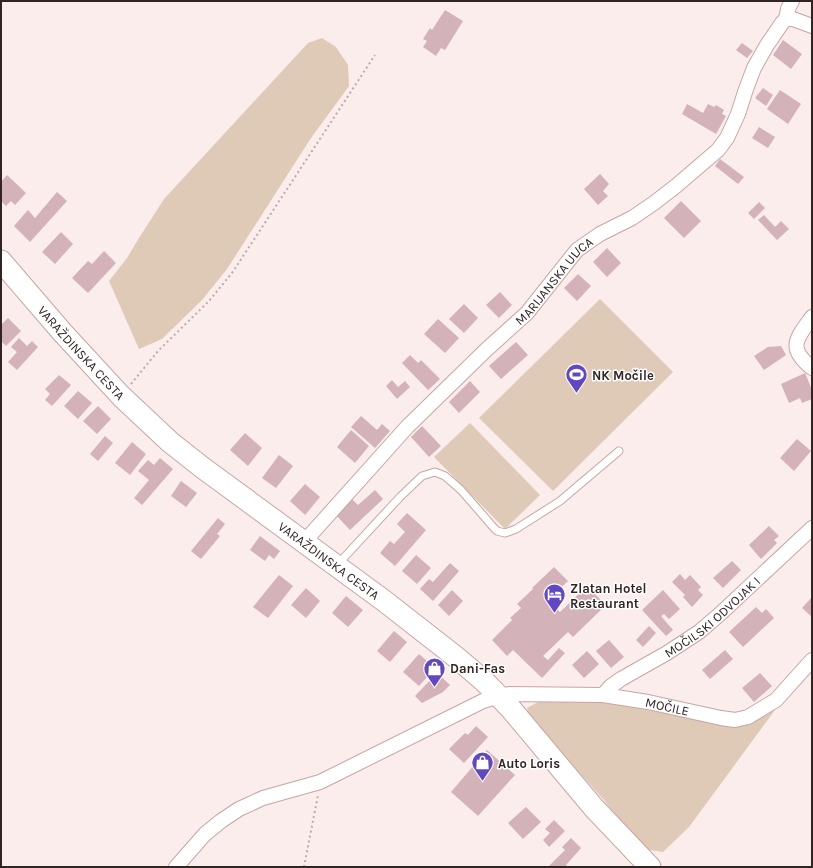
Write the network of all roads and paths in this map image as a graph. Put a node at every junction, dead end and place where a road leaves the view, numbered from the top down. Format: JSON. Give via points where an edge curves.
{"nodes":[{"id":1,"x":792,"y":1,"type":"edge"},
{"id":2,"x":786,"y":19,"type":"junction"},
{"id":3,"x":812,"y":26,"type":"edge"},
{"id":4,"x":374,"y":55,"type":"dead end"},
{"id":5,"x":1,"y":261,"type":"edge"},
{"id":6,"x":812,"y":317,"type":"edge"},
{"id":7,"x":812,"y":368,"type":"edge"},
{"id":8,"x":121,"y":396,"type":"junction"},
{"id":9,"x":619,"y":451,"type":"dead end"},
{"id":10,"x":812,"y":528,"type":"edge"},
{"id":11,"x":304,"y":542,"type":"junction"},
{"id":12,"x":336,"y":566,"type":"junction"},
{"id":13,"x":812,"y":660,"type":"edge"},
{"id":14,"x":603,"y":695,"type":"junction"},
{"id":15,"x":499,"y":696,"type":"junction"},
{"id":16,"x":320,"y":782,"type":"junction"},
{"id":17,"x":176,"y":867,"type":"edge"},
{"id":18,"x":304,"y":867,"type":"edge"},
{"id":19,"x":650,"y":867,"type":"edge"}],
"edges":[{"from":1,"to":2,"type":"street","name":"MARIJANSKA ULICA"},
{"from":2,"to":3,"type":"street"},
{"from":2,"to":11,"type":"street","name":"MARIJANSKA ULICA","via":[[754,68],[738,114],[727,138],[718,150],[654,203],[577,250],[527,313],[407,427]]},
{"from":4,"to":8,"type":"path","via":[[232,272],[209,301],[158,351]]},
{"from":5,"to":8,"type":"main road","name":"VARAŽDINSKA CESTA"},
{"from":6,"to":7,"type":"street","via":[[802,330],[796,347],[799,356]]},
{"from":8,"to":11,"type":"main road","name":"VARAŽDINSKA CESTA","via":[[195,462]]},
{"from":9,"to":12,"type":"lane","via":[[560,501],[516,529],[505,533],[497,531],[461,490],[445,476],[435,472],[422,476],[400,496]]},
{"from":10,"to":14,"type":"street","name":"MOČILSKI ODVOJAK I","via":[[704,628],[621,679]]},
{"from":11,"to":12,"type":"main road","name":"VARAŽDINSKA CESTA"},
{"from":12,"to":15,"type":"main road","name":"VARAŽDINSKA CESTA","via":[[456,657]]},
{"from":13,"to":14,"type":"street","name":"MOČILE","via":[[776,700],[748,717],[735,720]]},
{"from":14,"to":15,"type":"street","name":"MOČILE"},
{"from":15,"to":16,"type":"street","name":"MOČILE"},
{"from":15,"to":19,"type":"main road","name":"VARAŽDINSKA CESTA","via":[[594,808]]},
{"from":16,"to":17,"type":"street","name":"MOČILE","via":[[263,798],[239,809],[205,834]]},
{"from":16,"to":18,"type":"path"}]}
